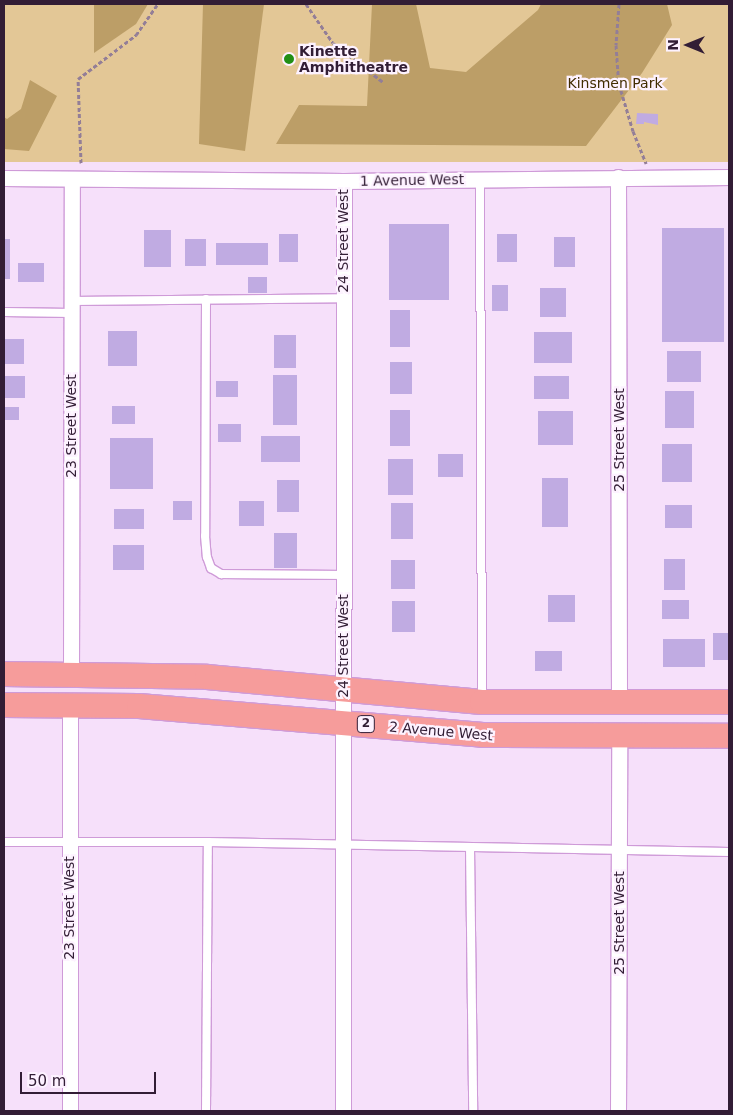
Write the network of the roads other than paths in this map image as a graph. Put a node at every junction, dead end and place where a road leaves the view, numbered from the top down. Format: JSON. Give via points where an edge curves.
{"nodes":[{"id":1,"x":618,"y":177,"type":"junction"},
{"id":2,"x":729,"y":177,"type":"edge"},
{"id":3,"x":4,"y":178,"type":"edge"},
{"id":4,"x":77,"y":179,"type":"junction"},
{"id":5,"x":480,"y":179,"type":"junction"},
{"id":6,"x":344,"y":181,"type":"junction"},
{"id":7,"x":343,"y":298,"type":"junction"},
{"id":8,"x":206,"y":299,"type":"junction"},
{"id":9,"x":72,"y":307,"type":"junction"},
{"id":10,"x":4,"y":312,"type":"edge"},
{"id":11,"x":343,"y":575,"type":"junction"},
{"id":12,"x":4,"y":674,"type":"edge"},
{"id":13,"x":71,"y":674,"type":"junction"},
{"id":14,"x":343,"y":690,"type":"junction"},
{"id":15,"x":482,"y":702,"type":"junction"},
{"id":16,"x":729,"y":702,"type":"edge"},
{"id":17,"x":619,"y":703,"type":"junction"},
{"id":18,"x":4,"y":705,"type":"edge"},
{"id":19,"x":70,"y":705,"type":"junction"},
{"id":20,"x":343,"y":722,"type":"junction"},
{"id":21,"x":619,"y":735,"type":"junction"},
{"id":22,"x":729,"y":736,"type":"edge"},
{"id":23,"x":4,"y":842,"type":"edge"},
{"id":24,"x":69,"y":842,"type":"junction"},
{"id":25,"x":208,"y":842,"type":"junction"},
{"id":26,"x":343,"y":845,"type":"junction"},
{"id":27,"x":470,"y":847,"type":"junction"},
{"id":28,"x":619,"y":851,"type":"junction"},
{"id":29,"x":729,"y":852,"type":"edge"},
{"id":30,"x":70,"y":1111,"type":"edge"},
{"id":31,"x":206,"y":1111,"type":"edge"},
{"id":32,"x":343,"y":1111,"type":"edge"},
{"id":33,"x":473,"y":1111,"type":"edge"},
{"id":34,"x":618,"y":1111,"type":"edge"}],
"edges":[{"from":1,"to":2,"type":"street","name":"1 Avenue West"},
{"from":1,"to":5,"type":"street","name":"1 Avenue West"},
{"from":1,"to":17,"type":"street","name":"25 Street West"},
{"from":3,"to":4,"type":"street","name":"1 Avenue West"},
{"from":4,"to":6,"type":"street","name":"1 Avenue West"},
{"from":4,"to":9,"type":"street","name":"23 Street West"},
{"from":5,"to":6,"type":"street","name":"1 Avenue West"},
{"from":5,"to":15,"type":"lane"},
{"from":6,"to":7,"type":"street","name":"24 Street West"},
{"from":7,"to":8,"type":"lane"},
{"from":7,"to":11,"type":"street","name":"24 Street West"},
{"from":8,"to":9,"type":"lane"},
{"from":8,"to":11,"type":"lane","via":[[205,536],[211,568],[220,574]]},
{"from":9,"to":10,"type":"lane"},
{"from":9,"to":13,"type":"street","name":"23 Street West"},
{"from":11,"to":14,"type":"street","name":"24 Street West"},
{"from":12,"to":13,"type":"highway"},
{"from":13,"to":14,"type":"highway","via":[[207,677]]},
{"from":14,"to":15,"type":"highway"},
{"from":14,"to":20,"type":"street","name":"24 Street West"},
{"from":15,"to":17,"type":"highway"},
{"from":16,"to":17,"type":"highway"},
{"from":18,"to":19,"type":"highway","name":"2 Avenue West","number":"2"},
{"from":19,"to":20,"type":"highway","name":"2 Avenue West","number":"2","via":[[139,706]]},
{"from":19,"to":24,"type":"street","name":"23 Street West"},
{"from":20,"to":21,"type":"highway","name":"2 Avenue West","number":"2","via":[[483,735]]},
{"from":20,"to":26,"type":"street","name":"24 Street West"},
{"from":21,"to":22,"type":"highway","name":"2 Avenue West","number":"2"},
{"from":21,"to":28,"type":"street","name":"25 Street West"},
{"from":23,"to":24,"type":"lane"},
{"from":24,"to":25,"type":"lane"},
{"from":24,"to":30,"type":"street","name":"23 Street West"},
{"from":25,"to":26,"type":"lane"},
{"from":25,"to":31,"type":"lane"},
{"from":26,"to":27,"type":"lane"},
{"from":26,"to":32,"type":"street","name":"24 Street West"},
{"from":27,"to":28,"type":"lane"},
{"from":27,"to":33,"type":"lane"},
{"from":28,"to":29,"type":"lane"},
{"from":28,"to":34,"type":"street","name":"25 Street West"}]}
